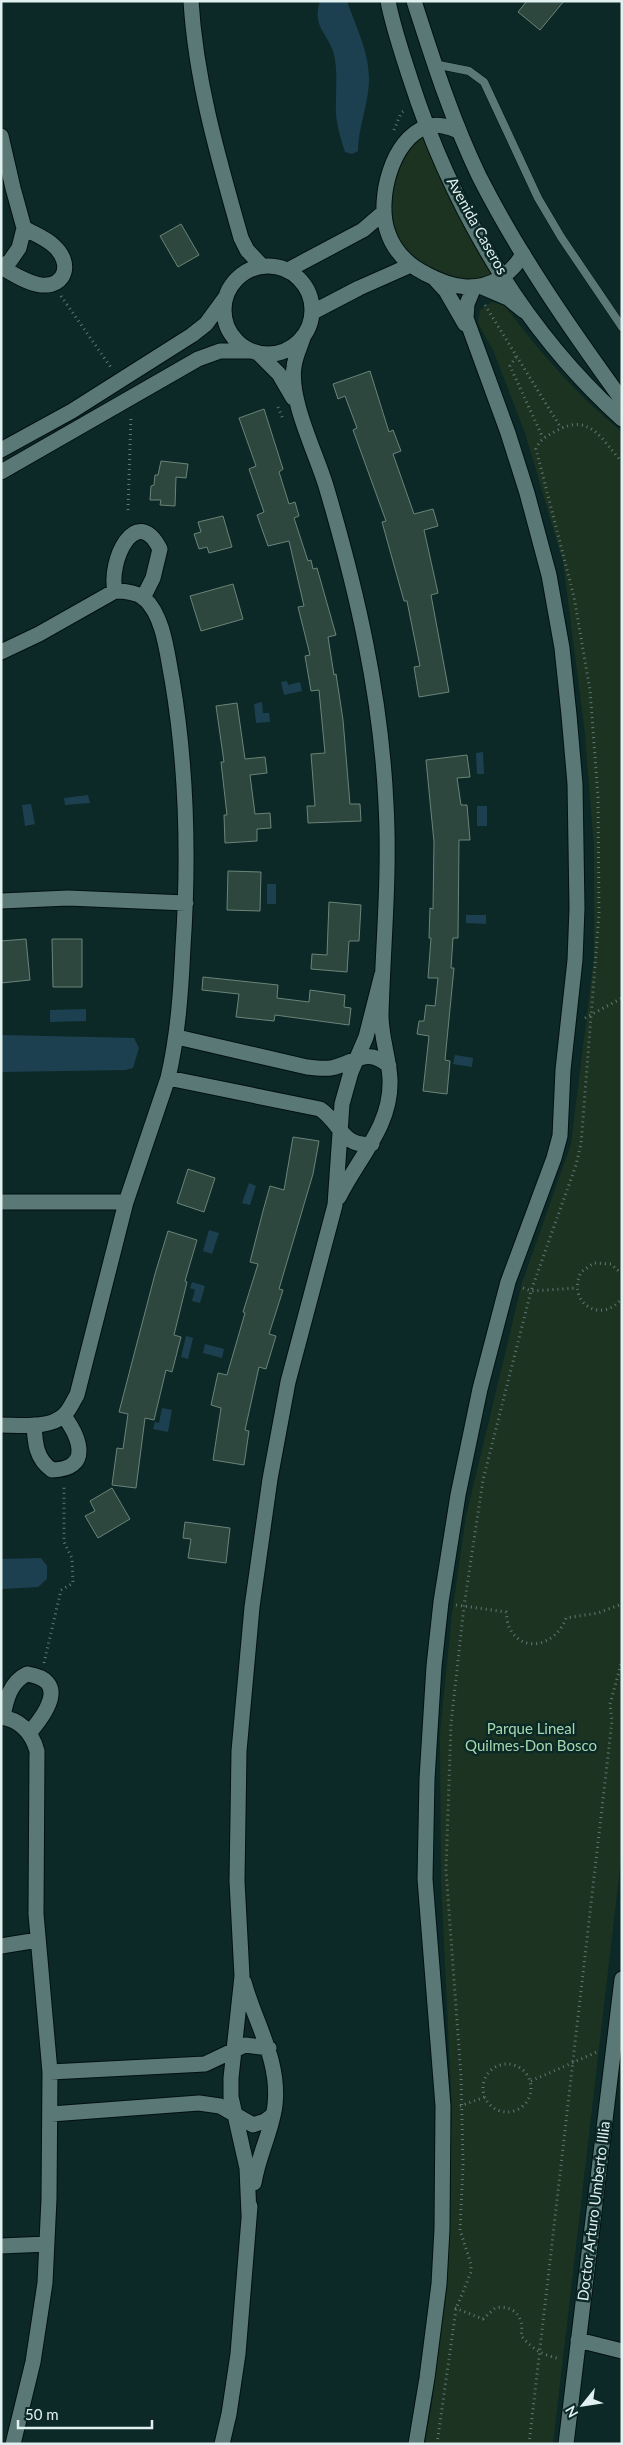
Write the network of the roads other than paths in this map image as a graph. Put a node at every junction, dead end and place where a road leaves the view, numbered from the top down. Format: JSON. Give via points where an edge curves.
{"nodes":[{"id":1,"x":191,"y":1,"type":"edge"},
{"id":2,"x":388,"y":1,"type":"edge"},
{"id":3,"x":414,"y":1,"type":"edge"},
{"id":4,"x":434,"y":64,"type":"junction"},
{"id":5,"x":415,"y":94,"type":"junction"},
{"id":6,"x":427,"y":126,"type":"junction"},
{"id":7,"x":460,"y":131,"type":"junction"},
{"id":8,"x":1,"y":136,"type":"edge"},
{"id":9,"x":410,"y":138,"type":"junction"},
{"id":10,"x":384,"y":212,"type":"junction"},
{"id":11,"x":24,"y":228,"type":"junction"},
{"id":12,"x":241,"y":238,"type":"junction"},
{"id":13,"x":523,"y":254,"type":"junction"},
{"id":14,"x":411,"y":265,"type":"junction"},
{"id":15,"x":262,"y":266,"type":"junction"},
{"id":16,"x":1,"y":267,"type":"edge"},
{"id":17,"x":288,"y":270,"type":"junction"},
{"id":18,"x":504,"y":276,"type":"junction"},
{"id":19,"x":435,"y":279,"type":"junction"},
{"id":20,"x":477,"y":287,"type":"junction"},
{"id":21,"x":229,"y":290,"type":"junction"},
{"id":22,"x":313,"y":312,"type":"junction"},
{"id":23,"x":531,"y":318,"type":"junction"},
{"id":24,"x":622,"y":327,"type":"edge"},
{"id":25,"x":303,"y":338,"type":"junction"},
{"id":26,"x":473,"y":339,"type":"junction"},
{"id":27,"x":255,"y":352,"type":"junction"},
{"id":28,"x":622,"y":400,"type":"edge"},
{"id":29,"x":300,"y":410,"type":"junction"},
{"id":30,"x":622,"y":419,"type":"edge"},
{"id":31,"x":1,"y":450,"type":"edge"},
{"id":32,"x":1,"y":472,"type":"edge"},
{"id":33,"x":115,"y":591,"type":"junction"},
{"id":34,"x":143,"y":598,"type":"junction"},
{"id":35,"x":1,"y":652,"type":"edge"},
{"id":36,"x":1,"y":901,"type":"edge"},
{"id":37,"x":186,"y":903,"type":"junction"},
{"id":38,"x":382,"y":974,"type":"junction"},
{"id":39,"x":177,"y":1037,"type":"junction"},
{"id":40,"x":358,"y":1057,"type":"junction"},
{"id":41,"x":389,"y":1066,"type":"junction"},
{"id":42,"x":168,"y":1078,"type":"junction"},
{"id":43,"x":340,"y":1130,"type":"junction"},
{"id":44,"x":372,"y":1144,"type":"junction"},
{"id":45,"x":1,"y":1202,"type":"edge"},
{"id":46,"x":126,"y":1202,"type":"junction"},
{"id":47,"x":335,"y":1205,"type":"junction"},
{"id":48,"x":64,"y":1416,"type":"junction"},
{"id":49,"x":1,"y":1425,"type":"edge"},
{"id":50,"x":34,"y":1425,"type":"junction"},
{"id":51,"x":2,"y":1717,"type":"edge"},
{"id":52,"x":30,"y":1732,"type":"junction"},
{"id":53,"x":38,"y":1940,"type":"junction"},
{"id":54,"x":1,"y":1946,"type":"edge"},
{"id":55,"x":242,"y":1976,"type":"junction"},
{"id":56,"x":622,"y":1979,"type":"edge"},
{"id":57,"x":619,"y":2027,"type":"edge"},
{"id":58,"x":268,"y":2048,"type":"junction"},
{"id":59,"x":233,"y":2051,"type":"junction"},
{"id":60,"x":50,"y":2072,"type":"junction"},
{"id":61,"x":51,"y":2114,"type":"junction"},
{"id":62,"x":273,"y":2115,"type":"junction"},
{"id":63,"x":236,"y":2116,"type":"junction"},
{"id":64,"x":249,"y":2215,"type":"junction"},
{"id":65,"x":47,"y":2244,"type":"junction"},
{"id":66,"x":1,"y":2246,"type":"edge"},
{"id":67,"x":578,"y":2340,"type":"junction"},
{"id":68,"x":622,"y":2351,"type":"edge"},
{"id":69,"x":13,"y":2444,"type":"edge"},
{"id":70,"x":222,"y":2444,"type":"edge"},
{"id":71,"x":416,"y":2444,"type":"edge"},
{"id":72,"x":566,"y":2444,"type":"edge"}],
"edges":[{"from":1,"to":12,"type":"street","via":[[194,42],[213,138]]},
{"from":2,"to":5,"type":"street","name":"Avenida Caseros"},
{"from":3,"to":4,"type":"street","name":"Avenida Caseros"},
{"from":4,"to":7,"type":"street","name":"Avenida Caseros"},
{"from":4,"to":24,"type":"lane","via":[[469,71],[484,82],[538,198]]},
{"from":5,"to":6,"type":"street","name":"Avenida Caseros"},
{"from":5,"to":9,"type":"street","via":[[416,115]]},
{"from":6,"to":7,"type":"street","via":[[446,126]]},
{"from":6,"to":9,"type":"street"},
{"from":6,"to":18,"type":"street","name":"Avenida Caseros","via":[[451,182]]},
{"from":7,"to":13,"type":"street","name":"Avenida Caseros","via":[[479,175]]},
{"from":8,"to":11,"type":"street"},
{"from":9,"to":10,"type":"street","via":[[400,149],[386,182]]},
{"from":10,"to":14,"type":"street","via":[[390,239]]},
{"from":10,"to":17,"type":"street","via":[[363,230]]},
{"from":11,"to":16,"type":"street","via":[[19,248]]},
{"from":11,"to":16,"type":"street","via":[[55,247],[64,258],[66,268],[62,277],[57,282],[42,285]]},
{"from":12,"to":15,"type":"street"},
{"from":12,"to":21,"type":"street","via":[[241,254]]},
{"from":13,"to":18,"type":"street"},
{"from":13,"to":28,"type":"street","name":"Avenida Caseros","via":[[543,288]]},
{"from":14,"to":19,"type":"street"},
{"from":14,"to":22,"type":"street"},
{"from":15,"to":17,"type":"street"},
{"from":15,"to":21,"type":"street","via":[[241,275]]},
{"from":17,"to":22,"type":"street","via":[[307,287]]},
{"from":18,"to":20,"type":"street"},
{"from":18,"to":23,"type":"street","name":"Avenida Caseros"},
{"from":19,"to":20,"type":"street","via":[[447,284]]},
{"from":19,"to":26,"type":"street","via":[[458,309]]},
{"from":20,"to":23,"type":"street","via":[[508,298]]},
{"from":20,"to":26,"type":"street","via":[[467,304],[466,318]]},
{"from":21,"to":27,"type":"street","via":[[224,309],[226,322],[236,339]]},
{"from":21,"to":31,"type":"street","via":[[206,324],[192,335],[72,411]]},
{"from":22,"to":25,"type":"street"},
{"from":23,"to":30,"type":"street","name":"Avenida Caseros","via":[[568,366]]},
{"from":25,"to":27,"type":"street","via":[[282,352]]},
{"from":25,"to":29,"type":"street","via":[[294,368]]},
{"from":26,"to":71,"type":"street","via":[[528,493],[549,575],[562,648],[575,784],[575,960],[560,1136],[508,1282],[480,1389],[441,1602],[430,1720],[425,1879],[443,2106],[442,2229],[436,2302]]},
{"from":27,"to":29,"type":"street","via":[[279,374]]},
{"from":27,"to":32,"type":"street","via":[[220,351],[204,357]]},
{"from":29,"to":38,"type":"street","via":[[348,562],[369,652],[379,716],[387,857]]},
{"from":33,"to":34,"type":"street"},
{"from":33,"to":34,"type":"street","via":[[112,581],[119,550],[132,534],[146,534],[160,549],[153,578]]},
{"from":33,"to":35,"type":"street"},
{"from":34,"to":37,"type":"street","via":[[153,610],[160,627],[179,722],[185,792]]},
{"from":36,"to":37,"type":"street","via":[[68,898]]},
{"from":37,"to":39,"type":"street"},
{"from":38,"to":40,"type":"street"},
{"from":38,"to":41,"type":"street","via":[[381,1028]]},
{"from":39,"to":40,"type":"street","via":[[315,1068],[330,1068]]},
{"from":39,"to":42,"type":"street"},
{"from":40,"to":41,"type":"street","via":[[378,1058]]},
{"from":40,"to":43,"type":"street","via":[[342,1104]]},
{"from":41,"to":44,"type":"street","via":[[388,1104]]},
{"from":42,"to":43,"type":"street","via":[[320,1109]]},
{"from":42,"to":46,"type":"street"},
{"from":43,"to":44,"type":"street","via":[[354,1143]]},
{"from":43,"to":47,"type":"street"},
{"from":44,"to":47,"type":"street"},
{"from":45,"to":46,"type":"street"},
{"from":46,"to":48,"type":"street","via":[[77,1395]]},
{"from":47,"to":55,"type":"street","via":[[288,1382],[252,1607],[238,1760],[237,1881]]},
{"from":48,"to":50,"type":"street"},
{"from":48,"to":50,"type":"street","via":[[79,1443],[75,1461],[62,1469],[52,1470],[41,1460]]},
{"from":49,"to":50,"type":"street"},
{"from":51,"to":52,"type":"street","via":[[19,1723]]},
{"from":51,"to":52,"type":"street","via":[[13,1684],[26,1674],[41,1676],[51,1691],[51,1699]]},
{"from":52,"to":53,"type":"street","via":[[37,1751]]},
{"from":53,"to":54,"type":"street"},
{"from":53,"to":60,"type":"street"},
{"from":55,"to":58,"type":"street"},
{"from":55,"to":59,"type":"street"},
{"from":56,"to":57,"type":"street","name":"Doctor Arturo Umberto Illia"},
{"from":57,"to":67,"type":"street","name":"Doctor Arturo Umberto Illia","via":[[614,2045]]},
{"from":58,"to":59,"type":"street","via":[[245,2045]]},
{"from":58,"to":62,"type":"street","via":[[274,2074]]},
{"from":59,"to":60,"type":"street","via":[[205,2064]]},
{"from":59,"to":63,"type":"street","via":[[231,2097]]},
{"from":60,"to":61,"type":"street"},
{"from":61,"to":63,"type":"street","via":[[199,2103],[220,2106]]},
{"from":61,"to":65,"type":"street"},
{"from":62,"to":63,"type":"street","via":[[258,2124],[245,2122]]},
{"from":62,"to":64,"type":"street","via":[[256,2169]]},
{"from":63,"to":64,"type":"street","via":[[247,2168]]},
{"from":64,"to":70,"type":"street","via":[[238,2354]]},
{"from":65,"to":66,"type":"street"},
{"from":65,"to":69,"type":"street","via":[[45,2284],[33,2362]]},
{"from":67,"to":68,"type":"street"},
{"from":67,"to":72,"type":"street","name":"Doctor Arturo Umberto Illia"}]}
